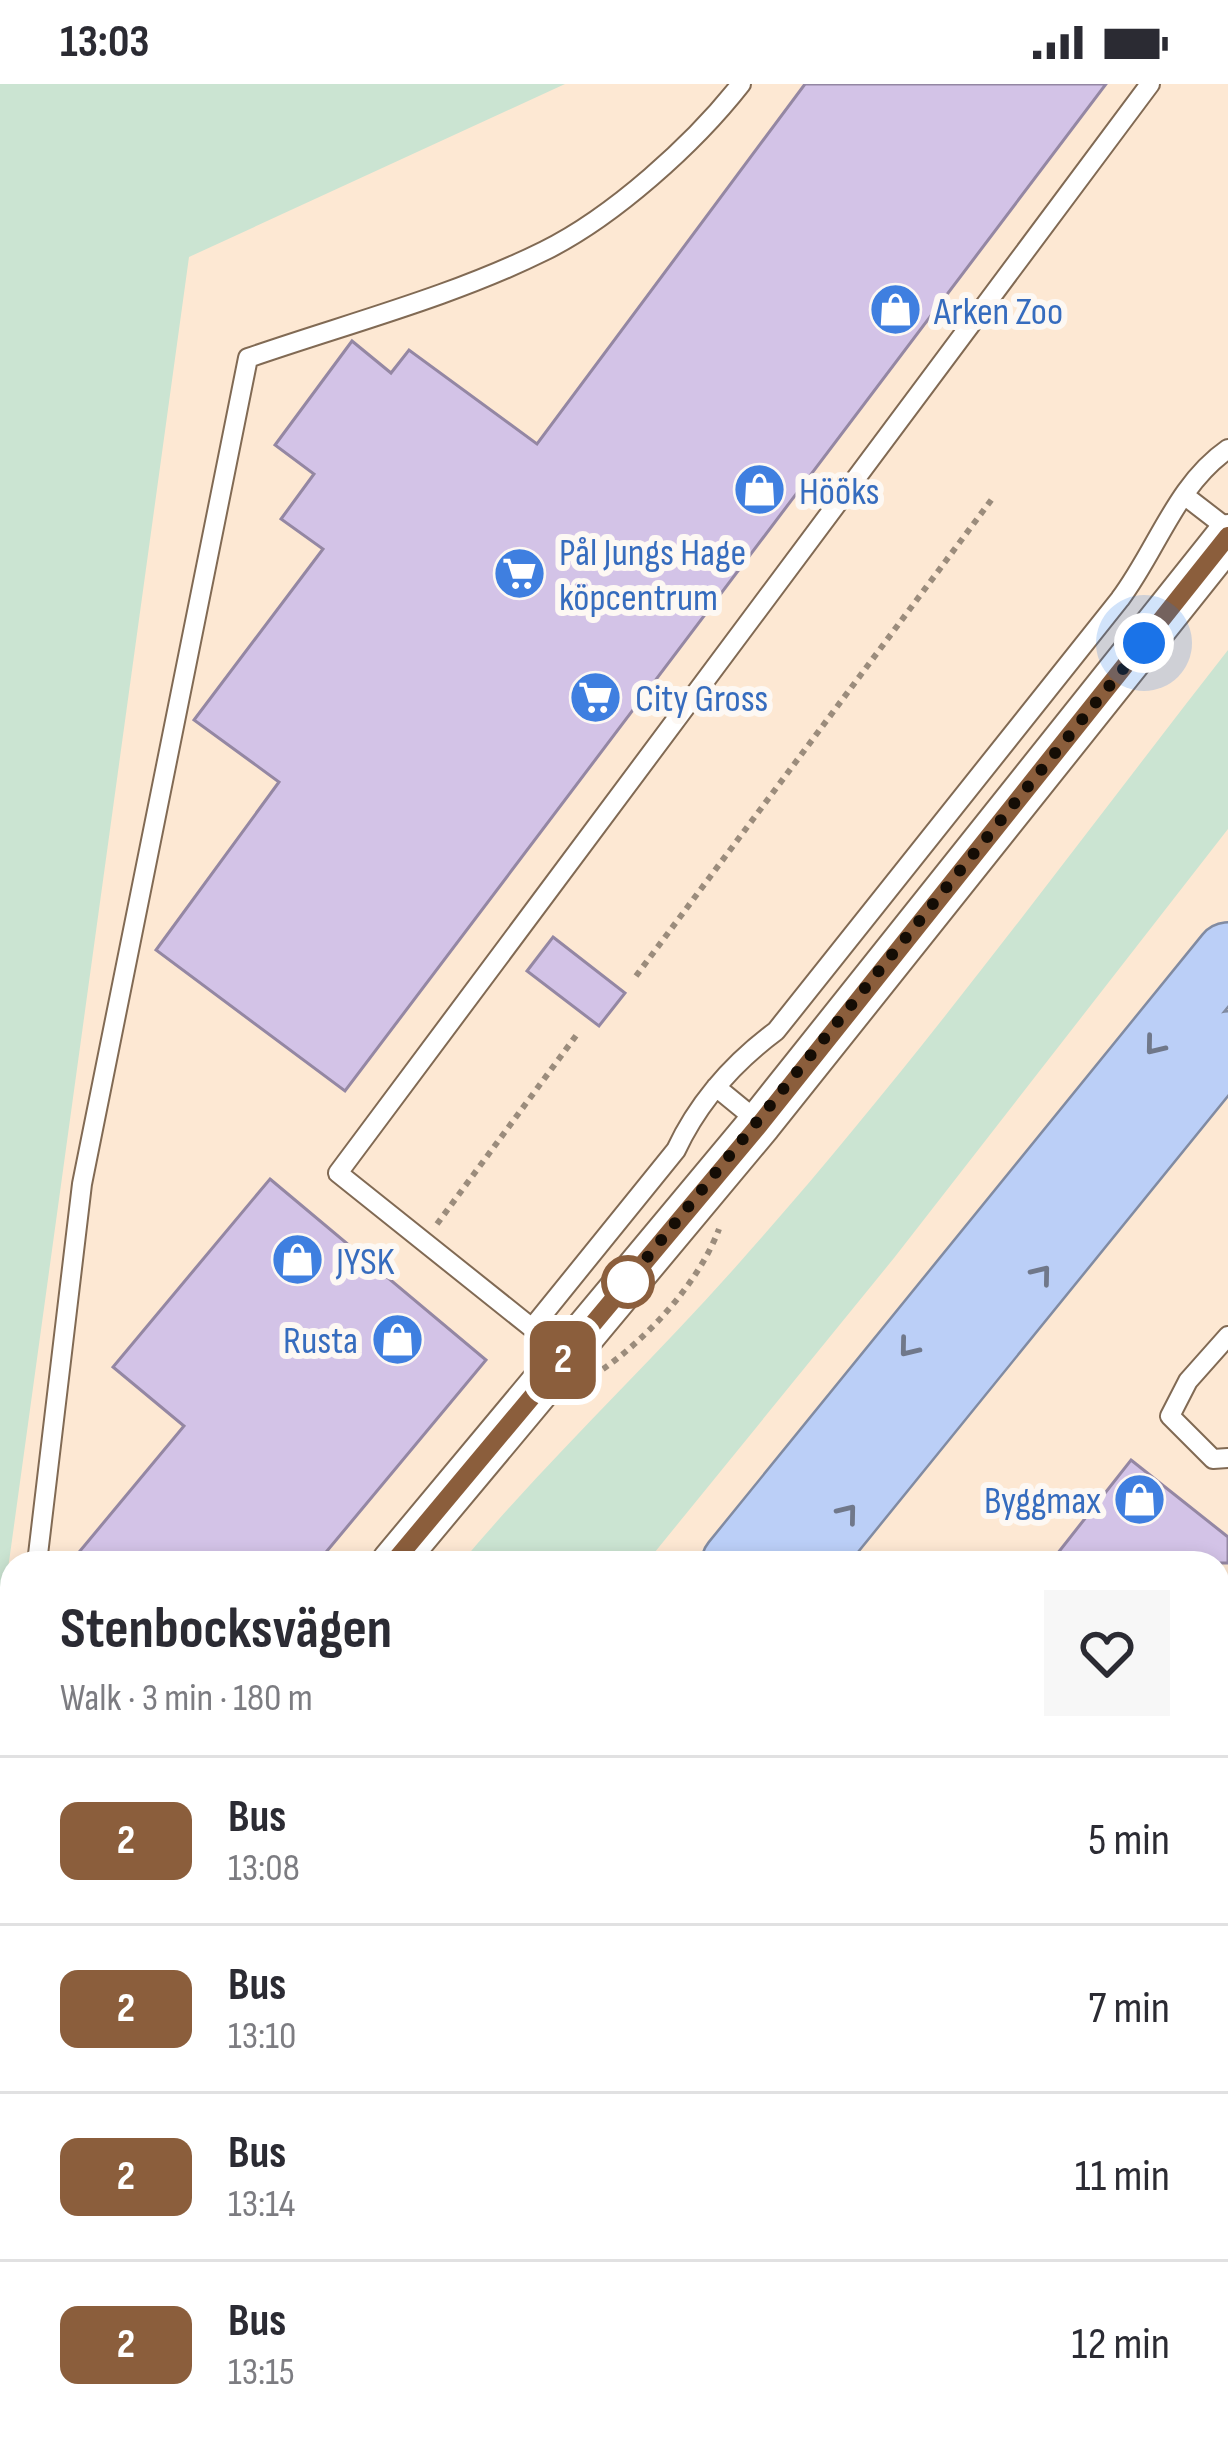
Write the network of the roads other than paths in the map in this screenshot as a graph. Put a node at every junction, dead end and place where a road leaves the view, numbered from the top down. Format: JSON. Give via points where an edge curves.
{"nodes":[{"id":1,"x":741,"y":84,"type":"edge"},
{"id":2,"x":1150,"y":84,"type":"edge"},
{"id":3,"x":1228,"y":448,"type":"edge"},
{"id":4,"x":1184,"y":495,"type":"junction"},
{"id":5,"x":1228,"y":532,"type":"edge"},
{"id":6,"x":1228,"y":955,"type":"edge"},
{"id":7,"x":1228,"y":1045,"type":"edge"},
{"id":8,"x":716,"y":1088,"type":"junction"},
{"id":9,"x":760,"y":1124,"type":"junction"},
{"id":10,"x":1228,"y":1336,"type":"edge"},
{"id":11,"x":1228,"y":1458,"type":"edge"},
{"id":12,"x":38,"y":1551,"type":"edge"},
{"id":13,"x":403,"y":1551,"type":"edge"},
{"id":14,"x":744,"y":1551,"type":"edge"},
{"id":15,"x":817,"y":1551,"type":"edge"}],
"edges":[{"from":1,"to":12,"type":"lane","via":[[638,186],[547,250],[248,358],[82,1184]]},
{"from":2,"to":8,"type":"lane","via":[[338,1174],[532,1328]]},
{"from":3,"to":4,"type":"lane"},
{"from":4,"to":5,"type":"lane"},
{"from":4,"to":8,"type":"lane","via":[[1120,599],[776,1030]]},
{"from":5,"to":9,"type":"street"},
{"from":6,"to":14,"type":"highway","one_way":true},
{"from":15,"to":7,"type":"highway","one_way":true},
{"from":8,"to":9,"type":"lane"},
{"from":9,"to":13,"type":"street"},
{"from":10,"to":11,"type":"lane","via":[[1169,1416],[1213,1459]]}]}
